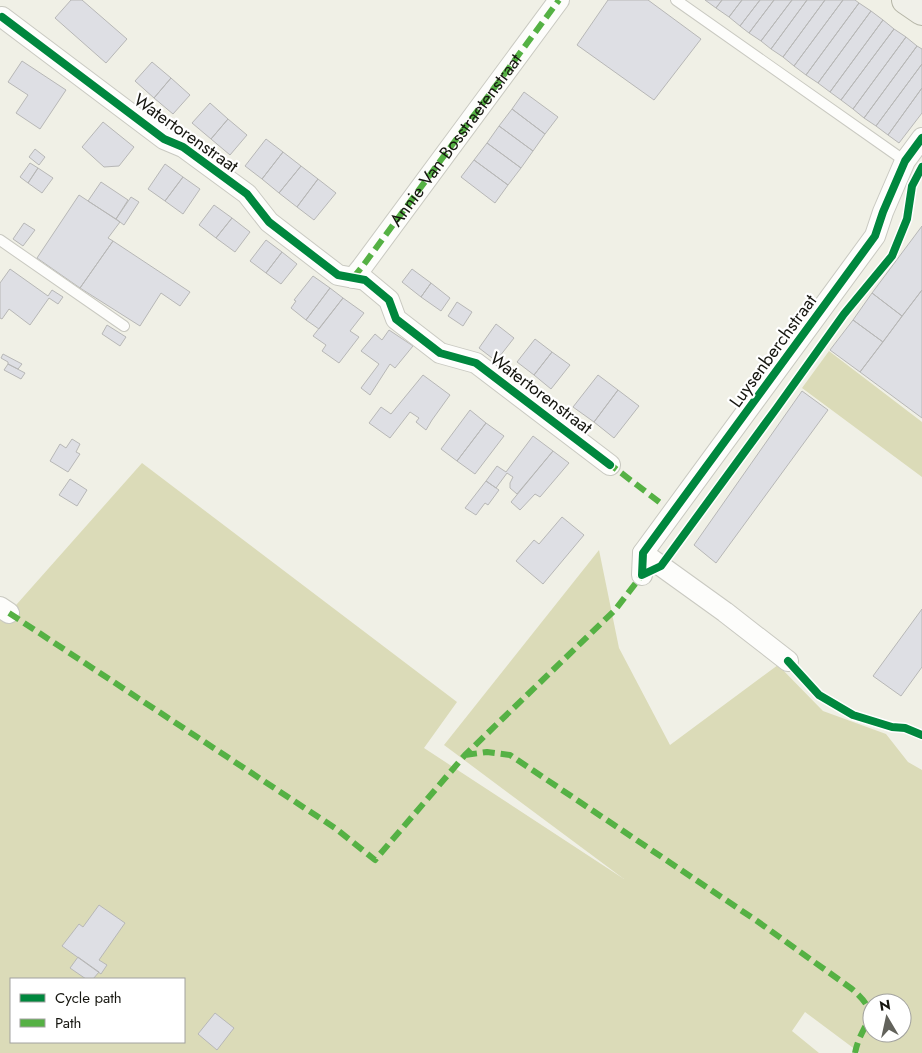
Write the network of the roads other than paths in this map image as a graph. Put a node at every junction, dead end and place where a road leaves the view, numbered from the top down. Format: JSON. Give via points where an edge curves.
{"nodes":[{"id":1,"x":559,"y":0,"type":"edge"},
{"id":2,"x":676,"y":0,"type":"edge"},
{"id":3,"x":906,"y":0,"type":"edge"},
{"id":4,"x":922,"y":11,"type":"edge"},
{"id":5,"x":3,"y":14,"type":"edge"},
{"id":6,"x":922,"y":138,"type":"edge"},
{"id":7,"x":905,"y":161,"type":"junction"},
{"id":8,"x":0,"y":240,"type":"edge"},
{"id":9,"x":353,"y":278,"type":"junction"},
{"id":10,"x":124,"y":326,"type":"dead end"},
{"id":11,"x":610,"y":464,"type":"dead end"},
{"id":12,"x":643,"y":553,"type":"junction"},
{"id":13,"x":642,"y":575,"type":"dead end"},
{"id":14,"x":788,"y":661,"type":"dead end"}],
"edges":[{"from":1,"to":9,"type":"street","name":"Annie Van Bosstraetenstraat"},
{"from":2,"to":7,"type":"lane"},
{"from":3,"to":4,"type":"main road"},
{"from":5,"to":9,"type":"street","name":"Watertorenstraat","via":[[164,139],[183,147],[247,194],[268,222],[338,276]]},
{"from":6,"to":7,"type":"street","name":"Luysenberchstraat"},
{"from":7,"to":12,"type":"street","name":"Luysenberchstraat","via":[[875,236],[866,250]]},
{"from":8,"to":10,"type":"lane"},
{"from":9,"to":11,"type":"street","name":"Watertorenstraat","via":[[365,280],[389,300],[396,320],[440,354],[476,363]]},
{"from":12,"to":13,"type":"street"},
{"from":12,"to":14,"type":"street"}]}
